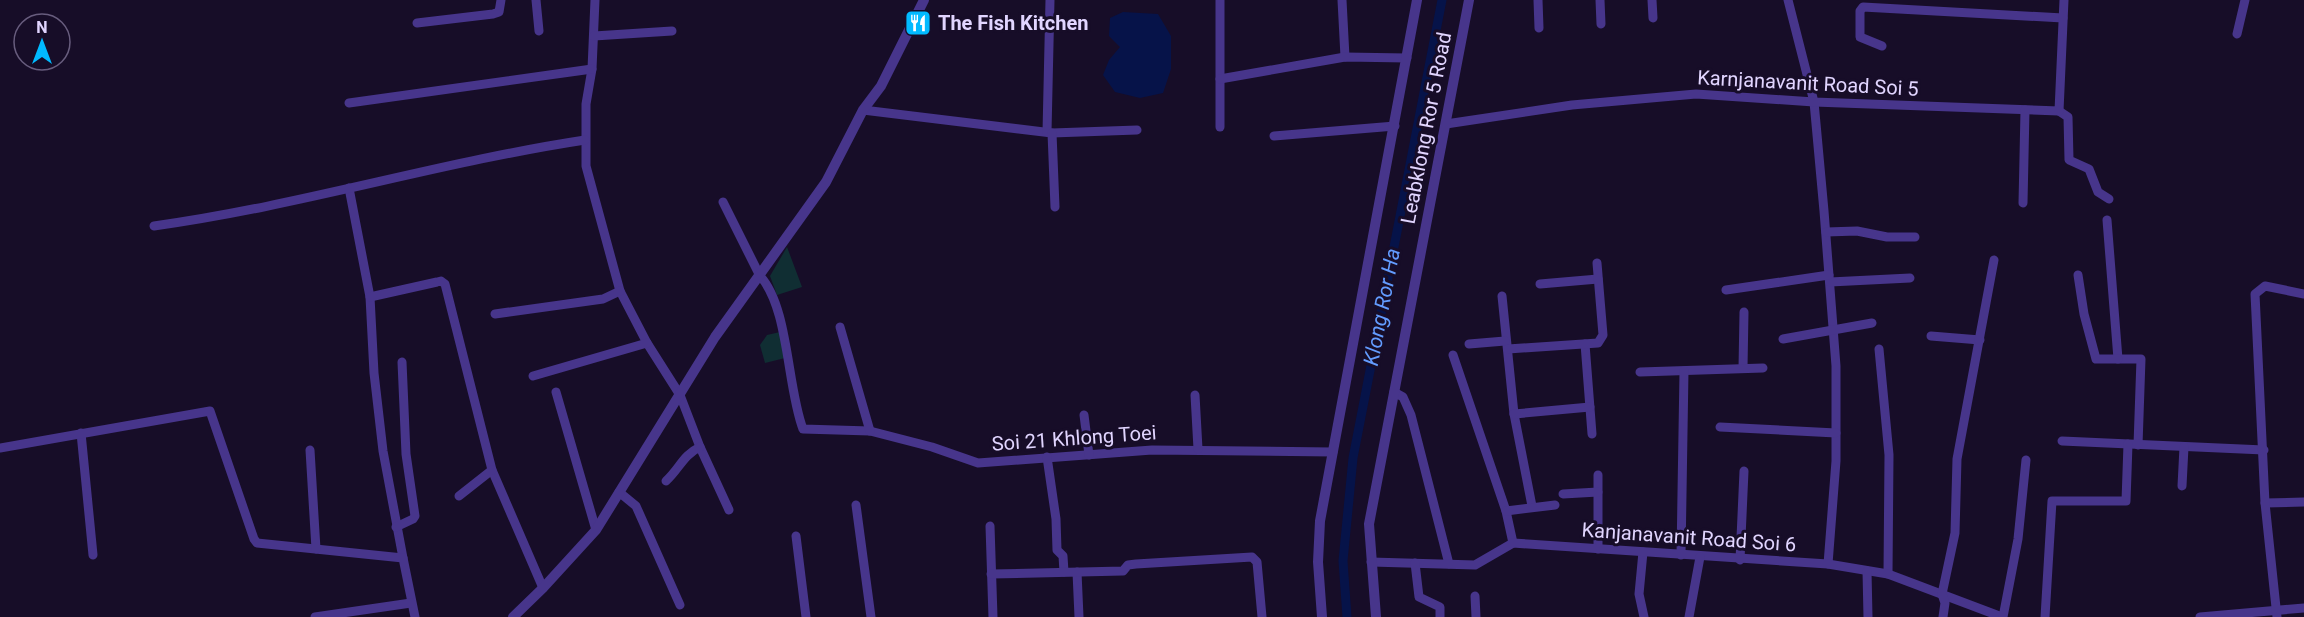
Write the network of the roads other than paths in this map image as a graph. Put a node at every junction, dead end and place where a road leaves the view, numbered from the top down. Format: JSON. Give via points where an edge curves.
{"nodes":[{"id":1,"x":501,"y":0,"type":"edge"},
{"id":2,"x":536,"y":0,"type":"edge"},
{"id":3,"x":595,"y":0,"type":"edge"},
{"id":4,"x":924,"y":0,"type":"edge"},
{"id":5,"x":1050,"y":0,"type":"edge"},
{"id":6,"x":1220,"y":0,"type":"edge"},
{"id":7,"x":1342,"y":0,"type":"edge"},
{"id":8,"x":1418,"y":0,"type":"edge"},
{"id":9,"x":1469,"y":0,"type":"edge"},
{"id":10,"x":1538,"y":0,"type":"edge"},
{"id":11,"x":1600,"y":0,"type":"edge"},
{"id":12,"x":1652,"y":0,"type":"edge"},
{"id":13,"x":1788,"y":0,"type":"edge"},
{"id":14,"x":2064,"y":0,"type":"edge"},
{"id":15,"x":2245,"y":0,"type":"edge"},
{"id":16,"x":1653,"y":18,"type":"dead end"},
{"id":17,"x":2063,"y":18,"type":"junction"},
{"id":18,"x":417,"y":23,"type":"dead end"},
{"id":19,"x":1601,"y":24,"type":"dead end"},
{"id":20,"x":1539,"y":28,"type":"dead end"},
{"id":21,"x":539,"y":31,"type":"dead end"},
{"id":22,"x":672,"y":31,"type":"dead end"},
{"id":23,"x":2237,"y":34,"type":"dead end"},
{"id":24,"x":594,"y":36,"type":"junction"},
{"id":25,"x":1882,"y":46,"type":"dead end"},
{"id":26,"x":1345,"y":57,"type":"junction"},
{"id":27,"x":1407,"y":58,"type":"junction"},
{"id":28,"x":592,"y":69,"type":"junction"},
{"id":29,"x":1221,"y":79,"type":"junction"},
{"id":30,"x":1814,"y":102,"type":"junction"},
{"id":31,"x":349,"y":103,"type":"dead end"},
{"id":32,"x":863,"y":110,"type":"junction"},
{"id":33,"x":2025,"y":110,"type":"junction"},
{"id":34,"x":2059,"y":111,"type":"junction"},
{"id":35,"x":1446,"y":124,"type":"junction"},
{"id":36,"x":1395,"y":126,"type":"junction"},
{"id":37,"x":1220,"y":127,"type":"dead end"},
{"id":38,"x":1137,"y":130,"type":"dead end"},
{"id":39,"x":1049,"y":132,"type":"junction"},
{"id":40,"x":1274,"y":136,"type":"dead end"},
{"id":41,"x":585,"y":140,"type":"junction"},
{"id":42,"x":350,"y":188,"type":"junction"},
{"id":43,"x":2109,"y":199,"type":"dead end"},
{"id":44,"x":723,"y":202,"type":"dead end"},
{"id":45,"x":2023,"y":203,"type":"dead end"},
{"id":46,"x":1055,"y":207,"type":"dead end"},
{"id":47,"x":2107,"y":220,"type":"dead end"},
{"id":48,"x":154,"y":226,"type":"dead end"},
{"id":49,"x":1826,"y":232,"type":"junction"},
{"id":50,"x":1915,"y":237,"type":"dead end"},
{"id":51,"x":1994,"y":260,"type":"dead end"},
{"id":52,"x":1597,"y":263,"type":"dead end"},
{"id":53,"x":2078,"y":275,"type":"dead end"},
{"id":54,"x":760,"y":276,"type":"junction"},
{"id":55,"x":1910,"y":278,"type":"dead end"},
{"id":56,"x":1598,"y":279,"type":"junction"},
{"id":57,"x":1829,"y":279,"type":"junction"},
{"id":58,"x":1540,"y":284,"type":"dead end"},
{"id":59,"x":1726,"y":290,"type":"dead end"},
{"id":60,"x":620,"y":291,"type":"junction"},
{"id":61,"x":2304,"y":294,"type":"edge"},
{"id":62,"x":1502,"y":296,"type":"dead end"},
{"id":63,"x":370,"y":297,"type":"junction"},
{"id":64,"x":1744,"y":312,"type":"dead end"},
{"id":65,"x":495,"y":314,"type":"dead end"},
{"id":66,"x":1872,"y":323,"type":"dead end"},
{"id":67,"x":840,"y":327,"type":"dead end"},
{"id":68,"x":1833,"y":330,"type":"junction"},
{"id":69,"x":1931,"y":336,"type":"dead end"},
{"id":70,"x":1783,"y":339,"type":"dead end"},
{"id":71,"x":1980,"y":340,"type":"junction"},
{"id":72,"x":647,"y":343,"type":"junction"},
{"id":73,"x":1469,"y":344,"type":"dead end"},
{"id":74,"x":1585,"y":344,"type":"junction"},
{"id":75,"x":1507,"y":345,"type":"junction"},
{"id":76,"x":1879,"y":349,"type":"dead end"},
{"id":77,"x":1453,"y":355,"type":"dead end"},
{"id":78,"x":2118,"y":359,"type":"junction"},
{"id":79,"x":402,"y":362,"type":"dead end"},
{"id":80,"x":1743,"y":368,"type":"junction"},
{"id":81,"x":1763,"y":368,"type":"dead end"},
{"id":82,"x":1684,"y":370,"type":"junction"},
{"id":83,"x":1640,"y":372,"type":"dead end"},
{"id":84,"x":533,"y":376,"type":"dead end"},
{"id":85,"x":556,"y":392,"type":"dead end"},
{"id":86,"x":1394,"y":392,"type":"junction"},
{"id":87,"x":680,"y":395,"type":"junction"},
{"id":88,"x":1195,"y":395,"type":"dead end"},
{"id":89,"x":1590,"y":407,"type":"junction"},
{"id":90,"x":1514,"y":414,"type":"junction"},
{"id":91,"x":1084,"y":415,"type":"dead end"},
{"id":92,"x":1720,"y":427,"type":"dead end"},
{"id":93,"x":870,"y":431,"type":"junction"},
{"id":94,"x":81,"y":433,"type":"junction"},
{"id":95,"x":1836,"y":433,"type":"junction"},
{"id":96,"x":1592,"y":434,"type":"dead end"},
{"id":97,"x":2062,"y":441,"type":"dead end"},
{"id":98,"x":2133,"y":444,"type":"junction"},
{"id":99,"x":700,"y":447,"type":"junction"},
{"id":100,"x":2184,"y":447,"type":"junction"},
{"id":101,"x":0,"y":448,"type":"edge"},
{"id":102,"x":1197,"y":449,"type":"junction"},
{"id":103,"x":310,"y":450,"type":"dead end"},
{"id":104,"x":2264,"y":450,"type":"junction"},
{"id":105,"x":1333,"y":453,"type":"junction"},
{"id":106,"x":1089,"y":455,"type":"junction"},
{"id":107,"x":1047,"y":457,"type":"junction"},
{"id":108,"x":2026,"y":460,"type":"dead end"},
{"id":109,"x":492,"y":470,"type":"junction"},
{"id":110,"x":1744,"y":471,"type":"dead end"},
{"id":111,"x":1598,"y":475,"type":"dead end"},
{"id":112,"x":666,"y":480,"type":"dead end"},
{"id":113,"x":2182,"y":486,"type":"dead end"},
{"id":114,"x":619,"y":492,"type":"junction"},
{"id":115,"x":1598,"y":492,"type":"junction"},
{"id":116,"x":1563,"y":494,"type":"dead end"},
{"id":117,"x":459,"y":496,"type":"dead end"},
{"id":118,"x":2304,"y":502,"type":"edge"},
{"id":119,"x":2265,"y":503,"type":"junction"},
{"id":120,"x":856,"y":505,"type":"dead end"},
{"id":121,"x":1555,"y":505,"type":"dead end"},
{"id":122,"x":1532,"y":506,"type":"junction"},
{"id":123,"x":729,"y":510,"type":"dead end"},
{"id":124,"x":1506,"y":512,"type":"junction"},
{"id":125,"x":990,"y":526,"type":"dead end"},
{"id":126,"x":396,"y":527,"type":"junction"},
{"id":127,"x":596,"y":530,"type":"junction"},
{"id":128,"x":796,"y":536,"type":"dead end"},
{"id":129,"x":1513,"y":543,"type":"junction"},
{"id":130,"x":316,"y":549,"type":"junction"},
{"id":131,"x":1598,"y":549,"type":"junction"},
{"id":132,"x":1643,"y":552,"type":"junction"},
{"id":133,"x":93,"y":555,"type":"dead end"},
{"id":134,"x":1681,"y":555,"type":"junction"},
{"id":135,"x":1700,"y":556,"type":"junction"},
{"id":136,"x":403,"y":558,"type":"junction"},
{"id":137,"x":1740,"y":560,"type":"junction"},
{"id":138,"x":1371,"y":562,"type":"junction"},
{"id":139,"x":1415,"y":564,"type":"junction"},
{"id":140,"x":1449,"y":564,"type":"junction"},
{"id":141,"x":1828,"y":564,"type":"junction"},
{"id":142,"x":1867,"y":571,"type":"junction"},
{"id":143,"x":1064,"y":572,"type":"junction"},
{"id":144,"x":1077,"y":572,"type":"junction"},
{"id":145,"x":991,"y":574,"type":"junction"},
{"id":146,"x":1888,"y":574,"type":"junction"},
{"id":147,"x":543,"y":588,"type":"junction"},
{"id":148,"x":1942,"y":594,"type":"junction"},
{"id":149,"x":1475,"y":596,"type":"dead end"},
{"id":150,"x":411,"y":603,"type":"junction"},
{"id":151,"x":681,"y":605,"type":"dead end"},
{"id":152,"x":2304,"y":608,"type":"edge"},
{"id":153,"x":2276,"y":613,"type":"edge"},
{"id":154,"x":315,"y":617,"type":"edge"},
{"id":155,"x":415,"y":617,"type":"edge"},
{"id":156,"x":513,"y":617,"type":"edge"},
{"id":157,"x":806,"y":617,"type":"edge"},
{"id":158,"x":871,"y":617,"type":"edge"},
{"id":159,"x":993,"y":617,"type":"edge"},
{"id":160,"x":1079,"y":617,"type":"edge"},
{"id":161,"x":1262,"y":617,"type":"edge"},
{"id":162,"x":1322,"y":617,"type":"edge"},
{"id":163,"x":1376,"y":617,"type":"edge"},
{"id":164,"x":1440,"y":617,"type":"edge"},
{"id":165,"x":1476,"y":617,"type":"edge"},
{"id":166,"x":1644,"y":617,"type":"edge"},
{"id":167,"x":1689,"y":617,"type":"edge"},
{"id":168,"x":1868,"y":617,"type":"edge"},
{"id":169,"x":1943,"y":617,"type":"edge"},
{"id":170,"x":2001,"y":617,"type":"edge"},
{"id":171,"x":2045,"y":617,"type":"edge"},
{"id":172,"x":2200,"y":617,"type":"edge"}],
"edges":[{"from":1,"to":18,"type":"street","via":[[499,12]]},
{"from":2,"to":21,"type":"street"},
{"from":3,"to":24,"type":"street"},
{"from":4,"to":32,"type":"street","via":[[881,86]]},
{"from":5,"to":39,"type":"street"},
{"from":6,"to":29,"type":"street"},
{"from":7,"to":26,"type":"street"},
{"from":8,"to":27,"type":"street","name":"Leabklong Ror 5 Road"},
{"from":9,"to":35,"type":"street","name":"Leabklong Ror 5 Road"},
{"from":10,"to":20,"type":"street"},
{"from":11,"to":19,"type":"street"},
{"from":12,"to":16,"type":"street"},
{"from":13,"to":30,"type":"street"},
{"from":14,"to":17,"type":"street"},
{"from":15,"to":23,"type":"street"},
{"from":17,"to":25,"type":"street","via":[[1863,7],[1860,37]]},
{"from":17,"to":34,"type":"street"},
{"from":22,"to":24,"type":"street"},
{"from":24,"to":28,"type":"street"},
{"from":26,"to":27,"type":"street"},
{"from":26,"to":29,"type":"street"},
{"from":27,"to":36,"type":"street","name":"Leabklong Ror 5 Road"},
{"from":28,"to":31,"type":"street"},
{"from":28,"to":41,"type":"street"},
{"from":29,"to":37,"type":"street"},
{"from":30,"to":33,"type":"street","name":"Karnjanavanit Road Soi 5"},
{"from":30,"to":35,"type":"street","name":"Karnjanavanit Road Soi 5","via":[[1696,94],[1572,105]]},
{"from":30,"to":49,"type":"street"},
{"from":32,"to":39,"type":"street"},
{"from":32,"to":54,"type":"street","via":[[826,182]]},
{"from":33,"to":34,"type":"street","name":"Karnjanavanit Road Soi 5"},
{"from":33,"to":45,"type":"street"},
{"from":34,"to":43,"type":"street","via":[[2068,117],[2069,160],[2090,170],[2098,192]]},
{"from":35,"to":86,"type":"street","name":"Leabklong Ror 5 Road"},
{"from":36,"to":40,"type":"street"},
{"from":36,"to":105,"type":"street","name":"Leabklong Ror 5 Road"},
{"from":38,"to":39,"type":"street"},
{"from":39,"to":46,"type":"street"},
{"from":41,"to":42,"type":"street","via":[[485,157]]},
{"from":41,"to":60,"type":"street","via":[[586,166]]},
{"from":42,"to":48,"type":"street"},
{"from":42,"to":63,"type":"street"},
{"from":44,"to":54,"type":"street"},
{"from":47,"to":78,"type":"street"},
{"from":49,"to":50,"type":"street"},
{"from":49,"to":57,"type":"street"},
{"from":51,"to":71,"type":"street"},
{"from":52,"to":56,"type":"street"},
{"from":53,"to":78,"type":"street","via":[[2096,359]]},
{"from":54,"to":87,"type":"street","via":[[715,337]]},
{"from":54,"to":93,"type":"street","name":"Soi 21 Khlong Toei","via":[[769,286],[777,314],[803,429]]},
{"from":55,"to":57,"type":"street"},
{"from":56,"to":58,"type":"street"},
{"from":56,"to":74,"type":"street","via":[[1603,335],[1598,343]]},
{"from":57,"to":59,"type":"street"},
{"from":57,"to":68,"type":"street"},
{"from":60,"to":65,"type":"street","via":[[603,299]]},
{"from":60,"to":72,"type":"street"},
{"from":61,"to":104,"type":"street","via":[[2265,286],[2255,294]]},
{"from":62,"to":75,"type":"street"},
{"from":63,"to":109,"type":"street","via":[[441,281],[445,284]]},
{"from":63,"to":126,"type":"street","via":[[374,374]]},
{"from":64,"to":80,"type":"street"},
{"from":66,"to":68,"type":"street"},
{"from":67,"to":93,"type":"street"},
{"from":68,"to":70,"type":"street"},
{"from":68,"to":95,"type":"street"},
{"from":69,"to":71,"type":"street"},
{"from":71,"to":148,"type":"street","via":[[1957,459],[1955,533]]},
{"from":72,"to":84,"type":"street"},
{"from":72,"to":87,"type":"street"},
{"from":73,"to":75,"type":"street"},
{"from":74,"to":75,"type":"street"},
{"from":74,"to":89,"type":"street"},
{"from":75,"to":90,"type":"street"},
{"from":76,"to":146,"type":"street","via":[[1889,455]]},
{"from":77,"to":124,"type":"street"},
{"from":78,"to":98,"type":"street","via":[[2141,359]]},
{"from":79,"to":126,"type":"street","via":[[406,454],[415,516]]},
{"from":80,"to":81,"type":"street"},
{"from":80,"to":82,"type":"street"},
{"from":82,"to":83,"type":"street"},
{"from":82,"to":134,"type":"street"},
{"from":85,"to":127,"type":"street"},
{"from":86,"to":138,"type":"street","name":"Leabklong Ror 5 Road","via":[[1369,524]]},
{"from":86,"to":140,"type":"street","via":[[1403,397],[1411,415]]},
{"from":87,"to":99,"type":"street"},
{"from":87,"to":114,"type":"street"},
{"from":88,"to":102,"type":"street"},
{"from":89,"to":90,"type":"street"},
{"from":89,"to":96,"type":"street"},
{"from":90,"to":122,"type":"street"},
{"from":91,"to":106,"type":"street"},
{"from":92,"to":95,"type":"street"},
{"from":93,"to":107,"type":"street","name":"Soi 21 Khlong Toei","via":[[978,463]]},
{"from":94,"to":101,"type":"street"},
{"from":94,"to":130,"type":"street","via":[[210,411],[254,539],[261,545]]},
{"from":94,"to":133,"type":"street"},
{"from":95,"to":141,"type":"street"},
{"from":97,"to":98,"type":"street"},
{"from":98,"to":100,"type":"street"},
{"from":98,"to":171,"type":"street","via":[[2126,501],[2052,501]]},
{"from":99,"to":112,"type":"street","via":[[687,453]]},
{"from":99,"to":123,"type":"street"},
{"from":100,"to":104,"type":"street"},
{"from":100,"to":113,"type":"street"},
{"from":102,"to":105,"type":"street","name":"Soi 21 Khlong Toei"},
{"from":102,"to":106,"type":"street","name":"Soi 21 Khlong Toei"},
{"from":103,"to":130,"type":"street"},
{"from":104,"to":119,"type":"street"},
{"from":105,"to":162,"type":"street","name":"Leabklong Ror 5 Road","via":[[1320,521]]},
{"from":106,"to":107,"type":"street","name":"Soi 21 Khlong Toei"},
{"from":107,"to":143,"type":"street","via":[[1057,550],[1063,556]]},
{"from":108,"to":170,"type":"street","via":[[2018,539]]},
{"from":109,"to":117,"type":"street"},
{"from":109,"to":147,"type":"street"},
{"from":110,"to":137,"type":"street"},
{"from":111,"to":115,"type":"street"},
{"from":114,"to":127,"type":"street"},
{"from":114,"to":151,"type":"street","via":[[636,506]]},
{"from":115,"to":116,"type":"street"},
{"from":115,"to":131,"type":"street"},
{"from":118,"to":119,"type":"street"},
{"from":119,"to":153,"type":"street"},
{"from":120,"to":158,"type":"street"},
{"from":121,"to":122,"type":"street"},
{"from":122,"to":124,"type":"street"},
{"from":124,"to":129,"type":"street"},
{"from":125,"to":145,"type":"street"},
{"from":126,"to":136,"type":"street"},
{"from":127,"to":147,"type":"street"},
{"from":128,"to":157,"type":"street"},
{"from":129,"to":131,"type":"street","name":"Kanjanavanit Road Soi 6"},
{"from":129,"to":140,"type":"street","via":[[1474,565]]},
{"from":130,"to":136,"type":"street"},
{"from":131,"to":132,"type":"street","name":"Kanjanavanit Road Soi 6"},
{"from":132,"to":134,"type":"street","name":"Kanjanavanit Road Soi 6"},
{"from":132,"to":166,"type":"street","via":[[1639,594]]},
{"from":134,"to":135,"type":"street","name":"Kanjanavanit Road Soi 6"},
{"from":135,"to":137,"type":"street","name":"Kanjanavanit Road Soi 6"},
{"from":135,"to":167,"type":"street"},
{"from":136,"to":150,"type":"street"},
{"from":137,"to":141,"type":"street","name":"Kanjanavanit Road Soi 6"},
{"from":138,"to":139,"type":"street"},
{"from":138,"to":163,"type":"street","name":"Leabklong Ror 5 Road"},
{"from":139,"to":140,"type":"street"},
{"from":139,"to":164,"type":"street","via":[[1419,597],[1440,606]]},
{"from":141,"to":142,"type":"street","name":"Kanjanavanit Road Soi 6"},
{"from":142,"to":146,"type":"street","name":"Kanjanavanit Road Soi 6"},
{"from":142,"to":168,"type":"street"},
{"from":143,"to":144,"type":"street"},
{"from":143,"to":145,"type":"street"},
{"from":144,"to":160,"type":"street"},
{"from":144,"to":161,"type":"street","via":[[1252,557],[1257,562]]},
{"from":145,"to":159,"type":"street"},
{"from":146,"to":148,"type":"street","name":"Kanjanavanit Road Soi 6"},
{"from":147,"to":156,"type":"street"},
{"from":148,"to":169,"type":"street"},
{"from":148,"to":170,"type":"street","name":"Kanjanavanit Road Soi 6"},
{"from":149,"to":165,"type":"street"},
{"from":150,"to":154,"type":"street"},
{"from":150,"to":155,"type":"street"},
{"from":152,"to":153,"type":"street"},
{"from":153,"to":172,"type":"street"}]}
